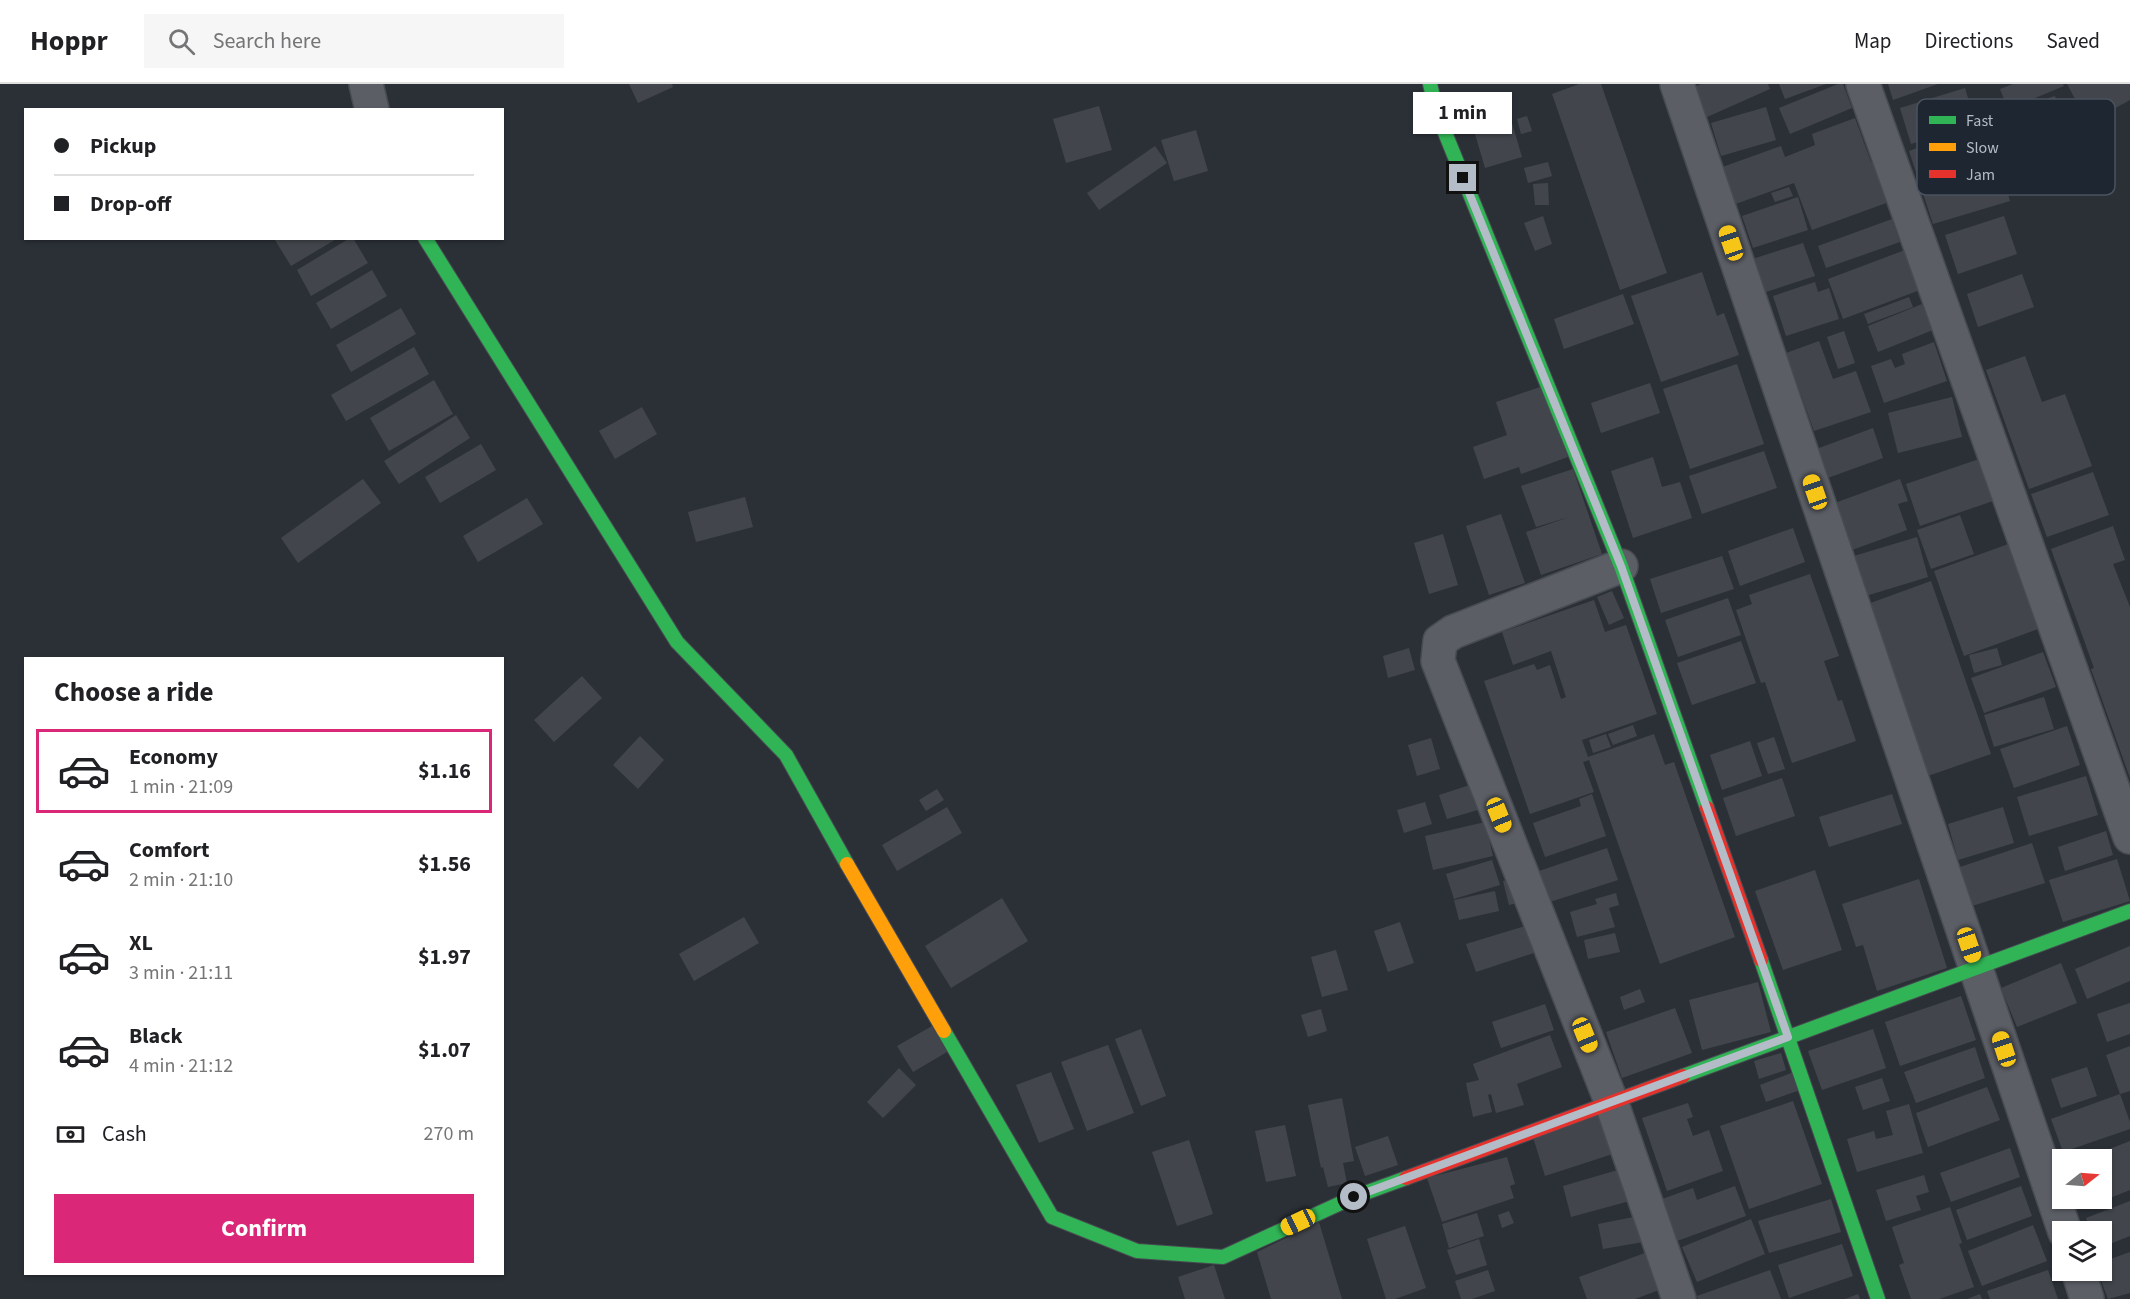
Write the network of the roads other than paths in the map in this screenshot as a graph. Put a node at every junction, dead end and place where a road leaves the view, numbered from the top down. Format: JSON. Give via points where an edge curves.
{"nodes":[{"id":1,"x":366,"y":84,"type":"edge"},
{"id":2,"x":1430,"y":84,"type":"edge"},
{"id":3,"x":1677,"y":84,"type":"edge"},
{"id":4,"x":1863,"y":84,"type":"edge"},
{"id":5,"x":372,"y":108,"type":"edge"},
{"id":6,"x":426,"y":240,"type":"edge"},
{"id":7,"x":1621,"y":566,"type":"junction"},
{"id":8,"x":2130,"y":837,"type":"edge"},
{"id":9,"x":2130,"y":911,"type":"edge"},
{"id":10,"x":1977,"y":967,"type":"junction"},
{"id":11,"x":1788,"y":1037,"type":"junction"},
{"id":12,"x":1611,"y":1101,"type":"junction"},
{"id":13,"x":2061,"y":1221,"type":"edge"},
{"id":14,"x":2081,"y":1281,"type":"edge"},
{"id":15,"x":1679,"y":1299,"type":"edge"},
{"id":16,"x":1878,"y":1299,"type":"edge"},
{"id":17,"x":2087,"y":1299,"type":"edge"}],
"edges":[{"from":1,"to":5,"type":"street"},
{"from":2,"to":7,"type":"street","via":[[1437,113]]},
{"from":3,"to":10,"type":"street"},
{"from":4,"to":8,"type":"street"},
{"from":6,"to":12,"type":"street","via":[[677,642],[786,755],[1052,1217],[1137,1251],[1223,1257],[1354,1197]]},
{"from":7,"to":11,"type":"street"},
{"from":7,"to":12,"type":"street","via":[[1453,632],[1440,641],[1438,661]]},
{"from":9,"to":10,"type":"street"},
{"from":10,"to":11,"type":"street"},
{"from":10,"to":13,"type":"street"},
{"from":11,"to":12,"type":"street"},
{"from":11,"to":16,"type":"street"},
{"from":12,"to":15,"type":"street"},
{"from":14,"to":17,"type":"street"}]}
